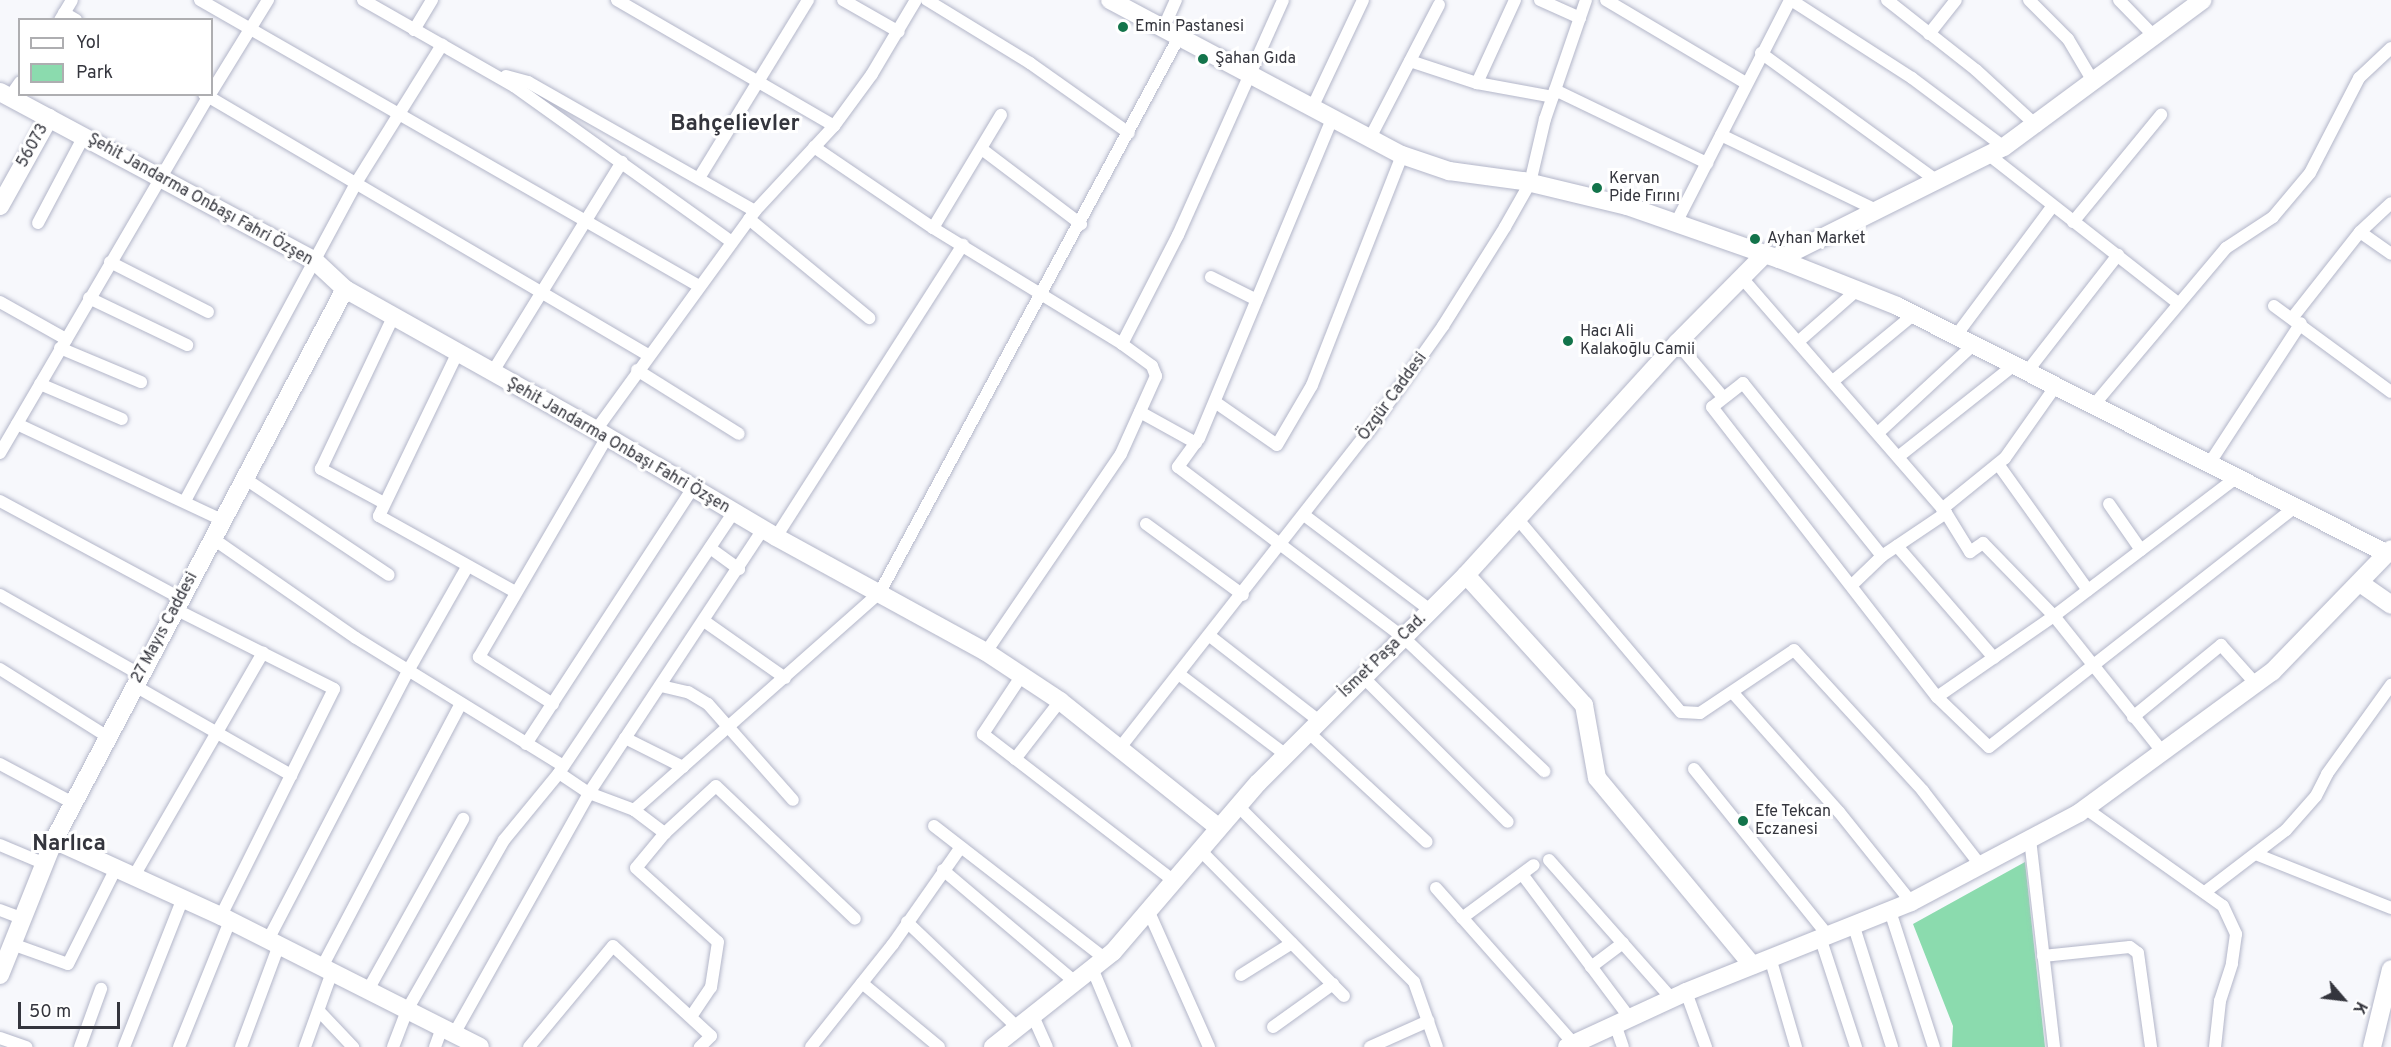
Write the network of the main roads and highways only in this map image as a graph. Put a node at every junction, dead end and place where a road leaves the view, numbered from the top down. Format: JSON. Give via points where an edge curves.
{"nodes":[{"id":1,"x":1110,"y":0,"type":"edge"},
{"id":2,"x":2203,"y":0,"type":"edge"},
{"id":3,"x":5,"y":95,"type":"edge"},
{"id":4,"x":49,"y":118,"type":"junction"},
{"id":5,"x":0,"y":206,"type":"edge"},
{"id":6,"x":1772,"y":257,"type":"junction"},
{"id":7,"x":345,"y":289,"type":"junction"},
{"id":8,"x":2389,"y":551,"type":"edge"},
{"id":9,"x":1466,"y":575,"type":"junction"},
{"id":10,"x":2360,"y":583,"type":"junction"},
{"id":11,"x":2391,"y":605,"type":"edge"},
{"id":12,"x":1219,"y":828,"type":"junction"},
{"id":13,"x":54,"y":840,"type":"junction"},
{"id":14,"x":1752,"y":965,"type":"junction"},
{"id":15,"x":2391,"y":969,"type":"edge"},
{"id":16,"x":0,"y":975,"type":"edge"},
{"id":17,"x":2388,"y":992,"type":"edge"},
{"id":18,"x":1571,"y":1045,"type":"edge"},
{"id":19,"x":480,"y":1047,"type":"edge"},
{"id":20,"x":993,"y":1047,"type":"edge"},
{"id":21,"x":2372,"y":1047,"type":"edge"}],
"edges":[{"from":1,"to":6,"type":"main road","via":[[1402,155],[1449,171],[1530,183],[1627,206]]},
{"from":2,"to":6,"type":"main road","name":"İsmet Paşa Cad.","via":[[2037,126],[1996,151]]},
{"from":3,"to":4,"type":"main road","name":"Şehit Jandarma Onbaşı Fahri Özşen"},
{"from":4,"to":5,"type":"main road","name":"56073"},
{"from":4,"to":7,"type":"main road","name":"Şehit Jandarma Onbaşı Fahri Özşen","via":[[315,261]]},
{"from":6,"to":8,"type":"main road","via":[[1913,315]]},
{"from":6,"to":9,"type":"main road","name":"İsmet Paşa Cad.","via":[[1742,278],[1677,343]]},
{"from":7,"to":12,"type":"main road","name":"Şehit Jandarma Onbaşı Fahri Özşen","via":[[769,533],[986,652],[1060,701]]},
{"from":7,"to":13,"type":"main road","name":"27 Mayıs Caddesi"},
{"from":8,"to":10,"type":"main road"},
{"from":9,"to":12,"type":"main road","name":"İsmet Paşa Cad.","via":[[1285,754]]},
{"from":9,"to":14,"type":"main road","via":[[1584,705],[1597,777]]},
{"from":10,"to":11,"type":"main road"},
{"from":10,"to":14,"type":"main road","via":[[2256,684],[2085,808],[1911,902],[1771,961]]},
{"from":12,"to":20,"type":"main road","name":"İsmet Paşa Cad.","via":[[1098,963]]},
{"from":13,"to":16,"type":"main road","name":"27 Mayıs Caddesi"},
{"from":13,"to":19,"type":"main road","via":[[183,898]]},
{"from":14,"to":18,"type":"main road"},
{"from":15,"to":17,"type":"main road"},
{"from":17,"to":21,"type":"main road"}]}
